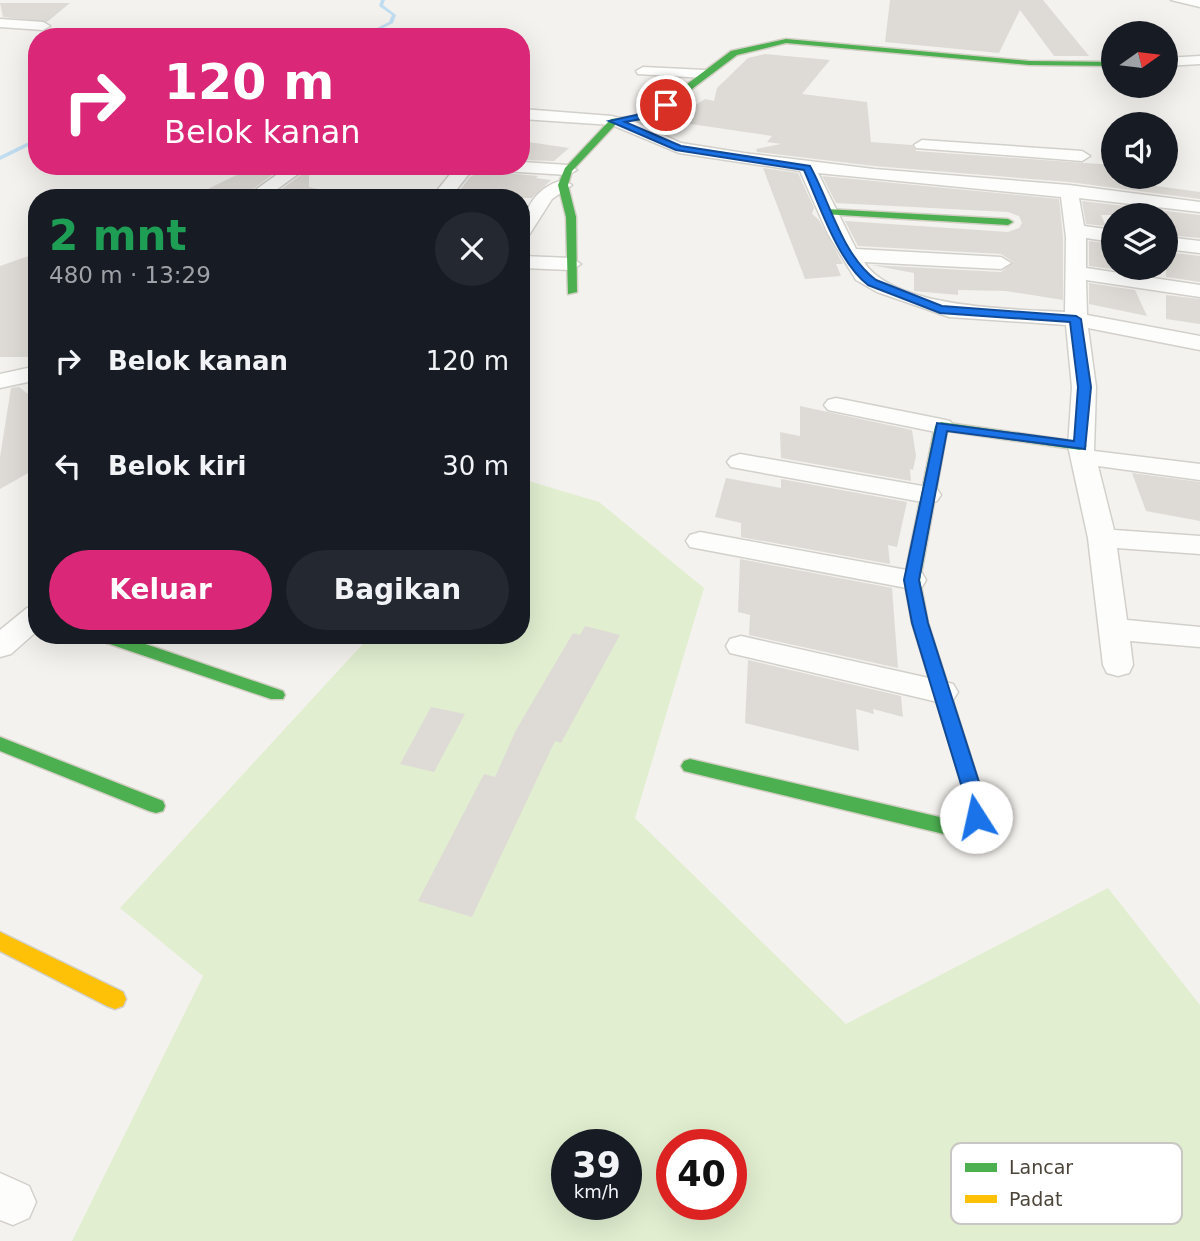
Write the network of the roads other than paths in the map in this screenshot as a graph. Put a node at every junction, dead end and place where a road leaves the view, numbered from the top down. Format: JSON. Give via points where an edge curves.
{"nodes":[{"id":1,"x":1177,"y":0,"type":"edge"},
{"id":2,"x":1200,"y":3,"type":"edge"},
{"id":3,"x":0,"y":23,"type":"edge"},
{"id":4,"x":43,"y":26,"type":"dead end"},
{"id":5,"x":1200,"y":60,"type":"edge"},
{"id":6,"x":1178,"y":61,"type":"edge"},
{"id":7,"x":1101,"y":64,"type":"edge"},
{"id":8,"x":643,"y":71,"type":"dead end"},
{"id":9,"x":705,"y":74,"type":"junction"},
{"id":10,"x":530,"y":115,"type":"edge"},
{"id":11,"x":614,"y":121,"type":"junction"},
{"id":12,"x":922,"y":145,"type":"dead end"},
{"id":13,"x":1022,"y":152,"type":"junction"},
{"id":14,"x":1082,"y":156,"type":"dead end"},
{"id":15,"x":807,"y":168,"type":"junction"},
{"id":16,"x":530,"y":171,"type":"edge"},
{"id":17,"x":288,"y":175,"type":"edge"},
{"id":18,"x":459,"y":175,"type":"edge"},
{"id":19,"x":565,"y":178,"type":"junction"},
{"id":20,"x":1032,"y":186,"type":"junction"},
{"id":21,"x":266,"y":189,"type":"edge"},
{"id":22,"x":447,"y":189,"type":"edge"},
{"id":23,"x":1069,"y":190,"type":"junction"},
{"id":24,"x":1200,"y":207,"type":"edge"},
{"id":25,"x":826,"y":212,"type":"junction"},
{"id":26,"x":530,"y":218,"type":"edge"},
{"id":27,"x":1008,"y":222,"type":"dead end"},
{"id":28,"x":1075,"y":231,"type":"junction"},
{"id":29,"x":1101,"y":234,"type":"edge"},
{"id":30,"x":1178,"y":244,"type":"edge"},
{"id":31,"x":1200,"y":247,"type":"edge"},
{"id":32,"x":850,"y":255,"type":"junction"},
{"id":33,"x":530,"y":262,"type":"edge"},
{"id":34,"x":1001,"y":263,"type":"dead end"},
{"id":35,"x":571,"y":264,"type":"junction"},
{"id":36,"x":1077,"y":273,"type":"junction"},
{"id":37,"x":1200,"y":291,"type":"edge"},
{"id":38,"x":572,"y":292,"type":"dead end"},
{"id":39,"x":1076,"y":319,"type":"junction"},
{"id":40,"x":1200,"y":343,"type":"edge"},
{"id":41,"x":28,"y":375,"type":"edge"},
{"id":42,"x":0,"y":381,"type":"edge"},
{"id":43,"x":836,"y":405,"type":"dead end"},
{"id":44,"x":941,"y":426,"type":"junction"},
{"id":45,"x":1082,"y":452,"type":"junction"},
{"id":46,"x":740,"y":462,"type":"dead end"},
{"id":47,"x":1200,"y":472,"type":"edge"},
{"id":48,"x":928,"y":495,"type":"junction"},
{"id":49,"x":1101,"y":538,"type":"junction"},
{"id":50,"x":700,"y":541,"type":"dead end"},
{"id":51,"x":1200,"y":545,"type":"edge"},
{"id":52,"x":912,"y":580,"type":"junction"},
{"id":53,"x":28,"y":623,"type":"edge"},
{"id":54,"x":1113,"y":629,"type":"junction"},
{"id":55,"x":1200,"y":637,"type":"edge"},
{"id":56,"x":127,"y":644,"type":"edge"},
{"id":57,"x":741,"y":646,"type":"dead end"},
{"id":58,"x":0,"y":647,"type":"edge"},
{"id":59,"x":1118,"y":665,"type":"dead end"},
{"id":60,"x":942,"y":692,"type":"junction"},
{"id":61,"x":277,"y":695,"type":"dead end"},
{"id":62,"x":0,"y":744,"type":"edge"},
{"id":63,"x":690,"y":766,"type":"dead end"},
{"id":64,"x":156,"y":806,"type":"dead end"},
{"id":65,"x":0,"y":941,"type":"edge"},
{"id":66,"x":116,"y":999,"type":"dead end"}],
"edges":[{"from":1,"to":2,"type":"street"},
{"from":3,"to":4,"type":"street"},
{"from":5,"to":6,"type":"street"},
{"from":7,"to":9,"type":"street","via":[[1029,63],[786,41],[740,51]]},
{"from":8,"to":9,"type":"street"},
{"from":9,"to":11,"type":"street","via":[[661,108],[638,118]]},
{"from":10,"to":11,"type":"street"},
{"from":11,"to":15,"type":"street","via":[[679,148]]},
{"from":11,"to":19,"type":"street"},
{"from":12,"to":13,"type":"street"},
{"from":13,"to":14,"type":"street"},
{"from":13,"to":20,"type":"street"},
{"from":15,"to":20,"type":"street"},
{"from":15,"to":25,"type":"street"},
{"from":16,"to":19,"type":"street"},
{"from":17,"to":21,"type":"street"},
{"from":18,"to":22,"type":"street"},
{"from":19,"to":26,"type":"street","via":[[545,195]]},
{"from":19,"to":35,"type":"street"},
{"from":20,"to":23,"type":"street"},
{"from":23,"to":24,"type":"street"},
{"from":23,"to":28,"type":"street"},
{"from":25,"to":27,"type":"street"},
{"from":25,"to":32,"type":"street"},
{"from":28,"to":29,"type":"street"},
{"from":28,"to":36,"type":"street"},
{"from":30,"to":31,"type":"street"},
{"from":32,"to":34,"type":"street"},
{"from":32,"to":39,"type":"street","via":[[867,279],[940,309]]},
{"from":33,"to":35,"type":"street"},
{"from":35,"to":38,"type":"street"},
{"from":36,"to":37,"type":"street"},
{"from":36,"to":39,"type":"street"},
{"from":39,"to":40,"type":"street"},
{"from":39,"to":45,"type":"street","via":[[1084,387]]},
{"from":41,"to":42,"type":"street"},
{"from":43,"to":44,"type":"street"},
{"from":44,"to":45,"type":"street"},
{"from":44,"to":48,"type":"street"},
{"from":45,"to":47,"type":"street"},
{"from":45,"to":49,"type":"street"},
{"from":46,"to":48,"type":"street"},
{"from":48,"to":52,"type":"street"},
{"from":49,"to":51,"type":"street"},
{"from":49,"to":54,"type":"street"},
{"from":50,"to":52,"type":"street"},
{"from":52,"to":60,"type":"street","via":[[917,614]]},
{"from":53,"to":58,"type":"street"},
{"from":54,"to":55,"type":"street"},
{"from":54,"to":59,"type":"street"},
{"from":56,"to":61,"type":"street"},
{"from":57,"to":60,"type":"street"},
{"from":60,"to":63,"type":"street","via":[[977,804],[976,817],[958,827]]},
{"from":62,"to":64,"type":"street"},
{"from":65,"to":66,"type":"street"}]}
